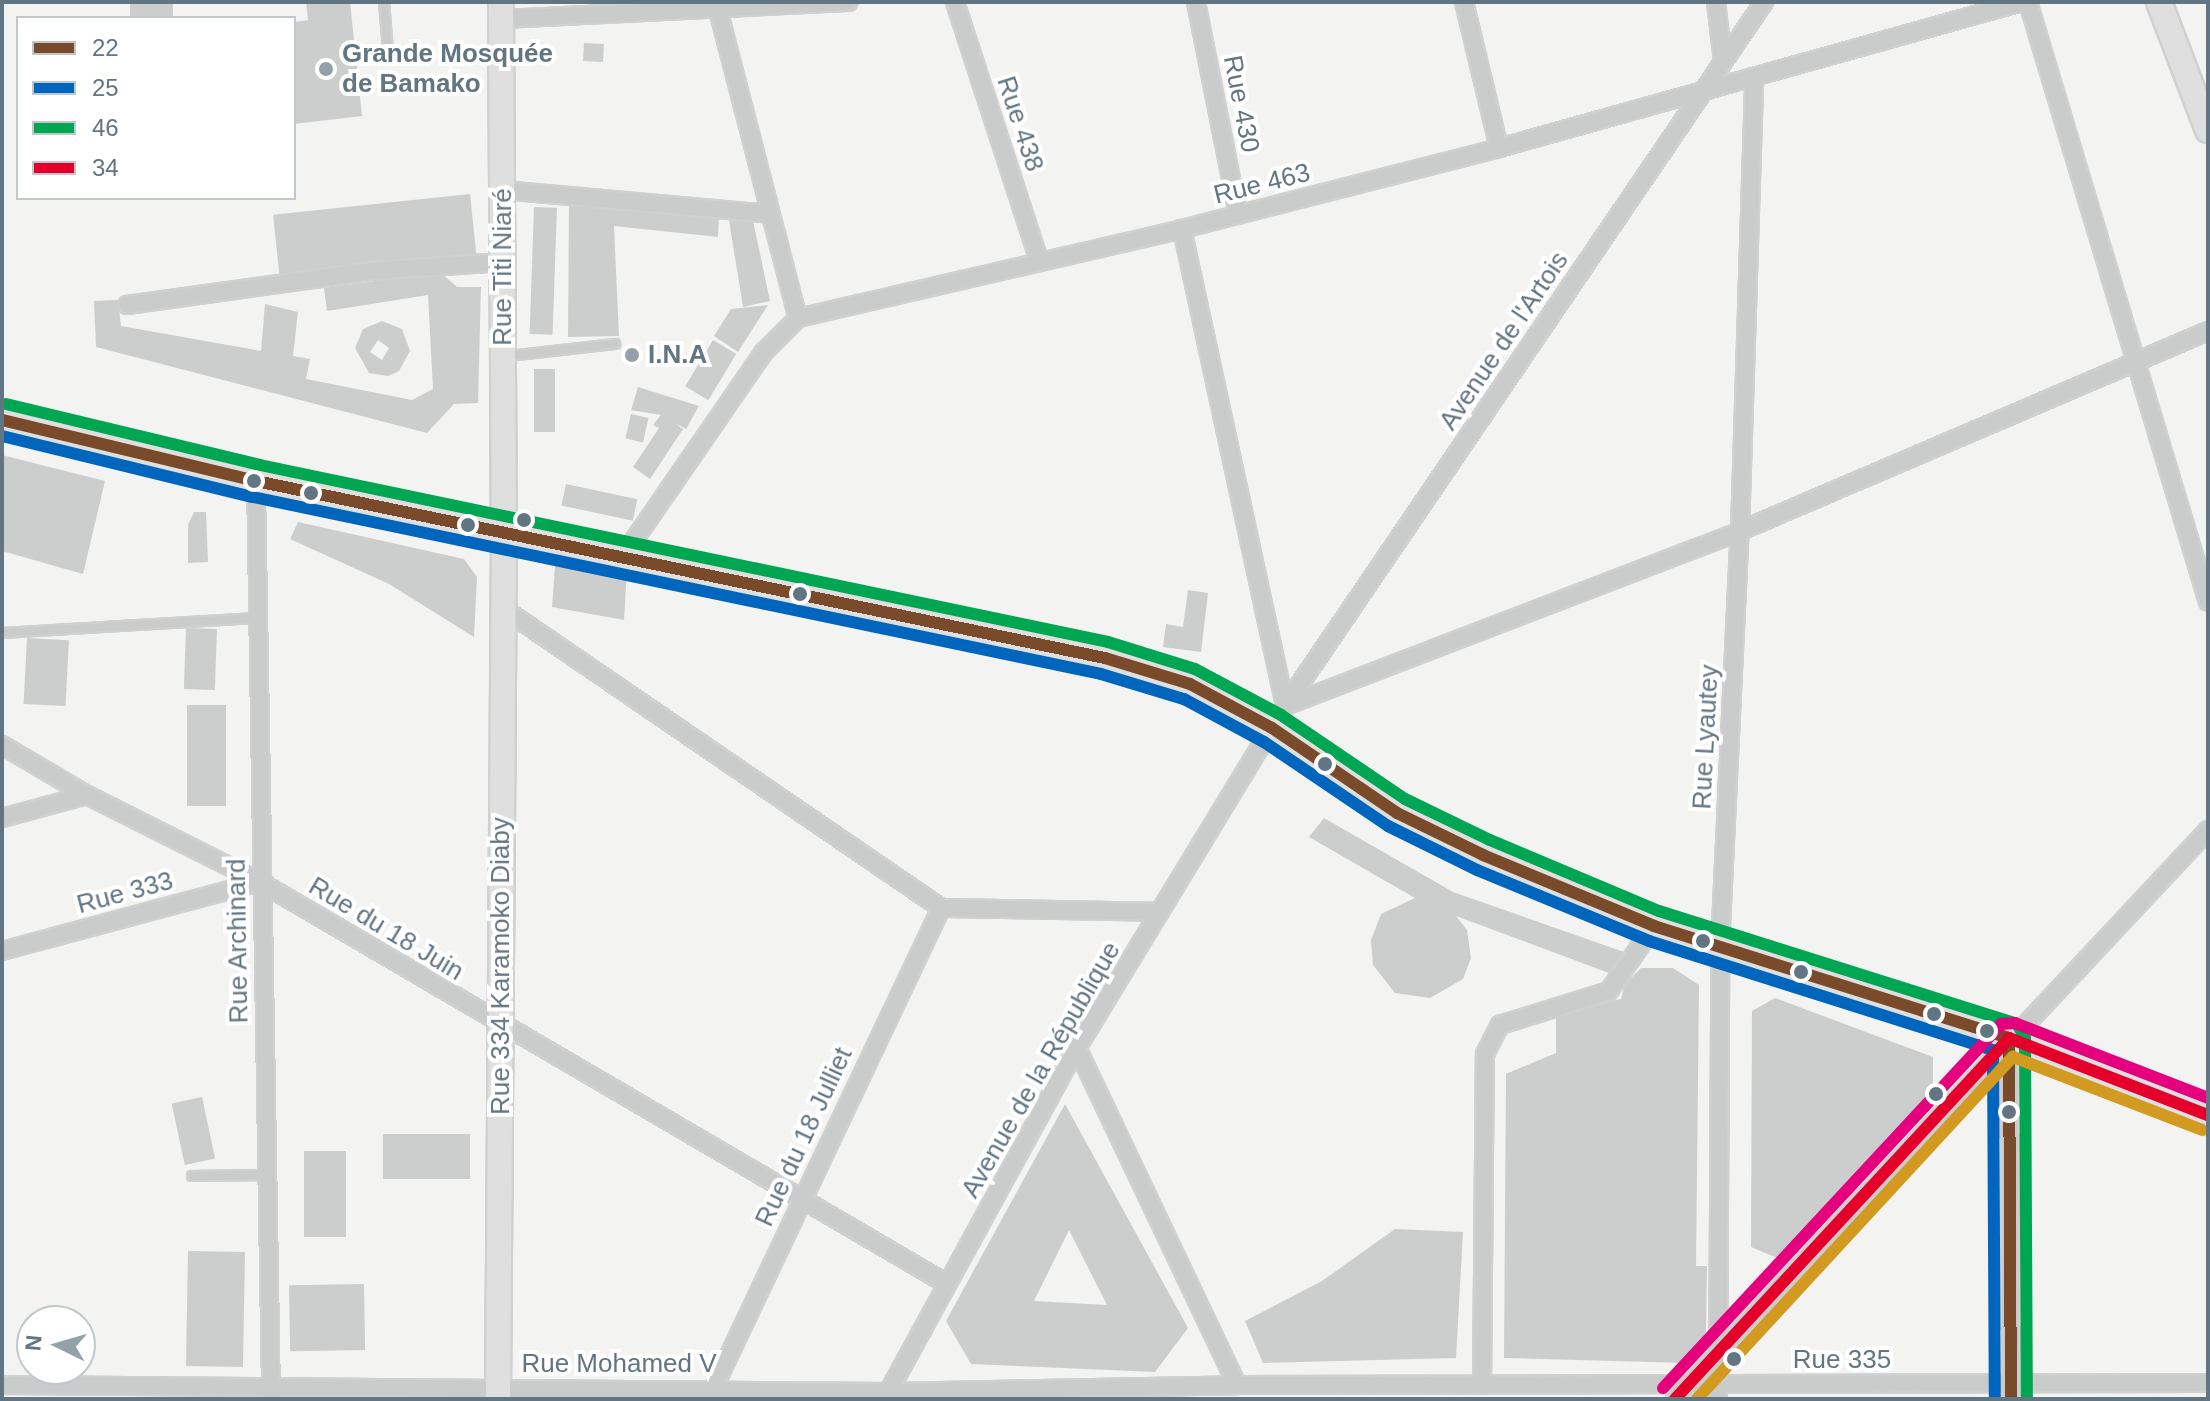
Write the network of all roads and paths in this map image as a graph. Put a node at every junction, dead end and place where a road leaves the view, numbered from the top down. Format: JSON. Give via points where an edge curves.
{"nodes":[{"id":1,"x":384,"y":2,"type":"edge"},
{"id":2,"x":849,"y":2,"type":"edge"},
{"id":3,"x":955,"y":2,"type":"edge"},
{"id":4,"x":1196,"y":2,"type":"edge"},
{"id":5,"x":1464,"y":2,"type":"edge"},
{"id":6,"x":1716,"y":2,"type":"edge"},
{"id":7,"x":1764,"y":2,"type":"edge"},
{"id":8,"x":2022,"y":2,"type":"edge"},
{"id":9,"x":2028,"y":2,"type":"edge"},
{"id":10,"x":2159,"y":2,"type":"edge"},
{"id":11,"x":716,"y":5,"type":"edge"},
{"id":12,"x":501,"y":10,"type":"edge"},
{"id":13,"x":388,"y":51,"type":"dead end"},
{"id":14,"x":1723,"y":61,"type":"junction"},
{"id":15,"x":1754,"y":78,"type":"junction"},
{"id":16,"x":1702,"y":93,"type":"junction"},
{"id":17,"x":2208,"y":130,"type":"edge"},
{"id":18,"x":1499,"y":148,"type":"junction"},
{"id":19,"x":502,"y":190,"type":"junction"},
{"id":20,"x":770,"y":214,"type":"junction"},
{"id":21,"x":1238,"y":215,"type":"junction"},
{"id":22,"x":1182,"y":229,"type":"junction"},
{"id":23,"x":1039,"y":260,"type":"junction"},
{"id":24,"x":503,"y":262,"type":"junction"},
{"id":25,"x":127,"y":305,"type":"dead end"},
{"id":26,"x":798,"y":318,"type":"junction"},
{"id":27,"x":2208,"y":331,"type":"edge"},
{"id":28,"x":615,"y":344,"type":"dead end"},
{"id":29,"x":503,"y":356,"type":"junction"},
{"id":30,"x":2137,"y":361,"type":"junction"},
{"id":31,"x":2,"y":420,"type":"edge"},
{"id":32,"x":256,"y":481,"type":"junction"},
{"id":33,"x":1740,"y":531,"type":"junction"},
{"id":34,"x":504,"y":532,"type":"junction"},
{"id":35,"x":621,"y":559,"type":"junction"},
{"id":36,"x":2208,"y":602,"type":"edge"},
{"id":37,"x":504,"y":609,"type":"junction"},
{"id":38,"x":257,"y":618,"type":"junction"},
{"id":39,"x":2,"y":633,"type":"edge"},
{"id":40,"x":1278,"y":717,"type":"junction"},
{"id":41,"x":2,"y":745,"type":"edge"},
{"id":42,"x":1247,"y":769,"type":"joint"},
{"id":43,"x":87,"y":795,"type":"junction"},
{"id":44,"x":2,"y":818,"type":"edge"},
{"id":45,"x":2208,"y":830,"type":"edge"},
{"id":46,"x":260,"y":882,"type":"junction"},
{"id":47,"x":941,"y":908,"type":"junction"},
{"id":48,"x":1160,"y":912,"type":"junction"},
{"id":49,"x":1654,"y":926,"type":"junction"},
{"id":50,"x":1720,"y":948,"type":"junction"},
{"id":51,"x":2,"y":951,"type":"edge"},
{"id":52,"x":501,"y":1027,"type":"junction"},
{"id":53,"x":2009,"y":1038,"type":"junction"},
{"id":54,"x":1077,"y":1048,"type":"junction"},
{"id":55,"x":2208,"y":1115,"type":"edge"},
{"id":56,"x":267,"y":1175,"type":"junction"},
{"id":57,"x":192,"y":1176,"type":"dead end"},
{"id":58,"x":802,"y":1195,"type":"junction"},
{"id":59,"x":947,"y":1284,"type":"junction"},
{"id":60,"x":1718,"y":1354,"type":"junction"},
{"id":61,"x":2208,"y":1383,"type":"edge"},
{"id":62,"x":1689,"y":1384,"type":"junction"},
{"id":63,"x":2,"y":1385,"type":"edge"},
{"id":64,"x":1237,"y":1385,"type":"junction"},
{"id":65,"x":1482,"y":1385,"type":"junction"},
{"id":66,"x":714,"y":1387,"type":"junction"},
{"id":67,"x":1718,"y":1391,"type":"edge"},
{"id":68,"x":2011,"y":1391,"type":"edge"},
{"id":69,"x":498,"y":1393,"type":"edge"},
{"id":70,"x":1129,"y":1393,"type":"edge"},
{"id":71,"x":271,"y":1394,"type":"edge"},
{"id":72,"x":886,"y":1396,"type":"edge"},
{"id":73,"x":1675,"y":1399,"type":"edge"}],
"edges":[{"from":1,"to":13,"type":"lane"},
{"from":2,"to":11,"type":"street"},
{"from":3,"to":23,"type":"street","name":"Rue 438"},
{"from":4,"to":21,"type":"street","name":"Rue 430"},
{"from":5,"to":18,"type":"street"},
{"from":6,"to":14,"type":"street"},
{"from":7,"to":14,"type":"street","name":"Avenue de l'Artois"},
{"from":8,"to":15,"type":"street","name":"Rue 463"},
{"from":9,"to":30,"type":"street"},
{"from":10,"to":17,"type":"main road"},
{"from":11,"to":12,"type":"street"},
{"from":11,"to":20,"type":"street"},
{"from":12,"to":19,"type":"main road","name":"Rue Titi Niaré"},
{"from":14,"to":16,"type":"street","name":"Avenue de l'Artois"},
{"from":15,"to":16,"type":"street","name":"Rue 463"},
{"from":15,"to":33,"type":"street","name":"Rue Lyautey"},
{"from":16,"to":18,"type":"street","name":"Rue 463"},
{"from":16,"to":40,"type":"street","name":"Avenue de l'Artois"},
{"from":18,"to":21,"type":"street","name":"Rue 463"},
{"from":19,"to":20,"type":"street"},
{"from":19,"to":24,"type":"main road","name":"Rue Titi Niaré"},
{"from":20,"to":26,"type":"street"},
{"from":21,"to":22,"type":"street","name":"Rue 463"},
{"from":22,"to":23,"type":"street","name":"Rue 463"},
{"from":22,"to":40,"type":"street"},
{"from":23,"to":26,"type":"street","name":"Rue 463"},
{"from":24,"to":25,"type":"street","via":[[371,271]]},
{"from":24,"to":29,"type":"main road","name":"Rue Titi Niaré"},
{"from":26,"to":35,"type":"street","via":[[764,352]]},
{"from":27,"to":30,"type":"street"},
{"from":28,"to":29,"type":"lane"},
{"from":29,"to":34,"type":"main road","name":"Rue Titi Niaré"},
{"from":30,"to":33,"type":"street"},
{"from":30,"to":36,"type":"street"},
{"from":31,"to":32,"type":"main road"},
{"from":32,"to":34,"type":"main road"},
{"from":32,"to":38,"type":"street","name":"Rue Archinard"},
{"from":33,"to":40,"type":"street"},
{"from":33,"to":50,"type":"street","name":"Rue Lyautey"},
{"from":34,"to":35,"type":"main road"},
{"from":34,"to":37,"type":"main road","name":"Rue 334 Karamoko Diaby"},
{"from":35,"to":40,"type":"main road","via":[[1105,658]]},
{"from":37,"to":47,"type":"street"},
{"from":37,"to":52,"type":"main road","name":"Rue 334 Karamoko Diaby"},
{"from":38,"to":39,"type":"lane"},
{"from":38,"to":46,"type":"street","name":"Rue Archinard"},
{"from":40,"to":42,"type":"street","name":"Avenue de l'Artois"},
{"from":40,"to":49,"type":"main road","via":[[1397,813]]},
{"from":41,"to":43,"type":"street","name":"Rue du 18 Juin"},
{"from":42,"to":48,"type":"street","name":"Avenue de la République"},
{"from":43,"to":44,"type":"street"},
{"from":43,"to":46,"type":"street","name":"Rue du 18 Juin"},
{"from":45,"to":53,"type":"street"},
{"from":46,"to":51,"type":"street","name":"Rue 333"},
{"from":46,"to":52,"type":"street","name":"Rue du 18 Juin"},
{"from":46,"to":56,"type":"street","name":"Rue Archinard"},
{"from":47,"to":48,"type":"street"},
{"from":47,"to":58,"type":"street","name":"Rue du 18 Julliet"},
{"from":48,"to":54,"type":"street","name":"Avenue de la République"},
{"from":49,"to":50,"type":"main road"},
{"from":49,"to":65,"type":"street","via":[[1609,991],[1500,1025],[1485,1054]]},
{"from":50,"to":53,"type":"main road"},
{"from":50,"to":60,"type":"street","name":"Rue Lyautey"},
{"from":52,"to":58,"type":"street","name":"Rue du 18 Juin"},
{"from":52,"to":69,"type":"main road","name":"Rue 334 Karamoko Diaby"},
{"from":53,"to":55,"type":"main road"},
{"from":53,"to":60,"type":"street"},
{"from":53,"to":68,"type":"street"},
{"from":54,"to":59,"type":"street","name":"Avenue de la République"},
{"from":54,"to":64,"type":"street"},
{"from":56,"to":57,"type":"lane"},
{"from":56,"to":71,"type":"street","name":"Rue Archinard"},
{"from":58,"to":59,"type":"street","name":"Rue du 18 Juin"},
{"from":58,"to":66,"type":"street","name":"Rue du 18 Julliet"},
{"from":59,"to":72,"type":"street","name":"Avenue de la République"},
{"from":60,"to":62,"type":"street"},
{"from":60,"to":67,"type":"street","name":"Rue Lyautey"},
{"from":61,"to":68,"type":"street","name":"Rue 335"},
{"from":62,"to":65,"type":"street","name":"Rue 335"},
{"from":62,"to":67,"type":"street","name":"Rue 335"},
{"from":62,"to":73,"type":"street"},
{"from":63,"to":71,"type":"street","name":"Rue Mohamed V"},
{"from":64,"to":65,"type":"street","name":"Rue 335"},
{"from":64,"to":70,"type":"street","name":"Rue Mohamed V"},
{"from":66,"to":69,"type":"street","name":"Rue Mohamed V"},
{"from":66,"to":72,"type":"street","name":"Rue Mohamed V"},
{"from":67,"to":68,"type":"street","name":"Rue 335"},
{"from":69,"to":71,"type":"street","name":"Rue Mohamed V"},
{"from":70,"to":72,"type":"street","name":"Rue Mohamed V"}]}
